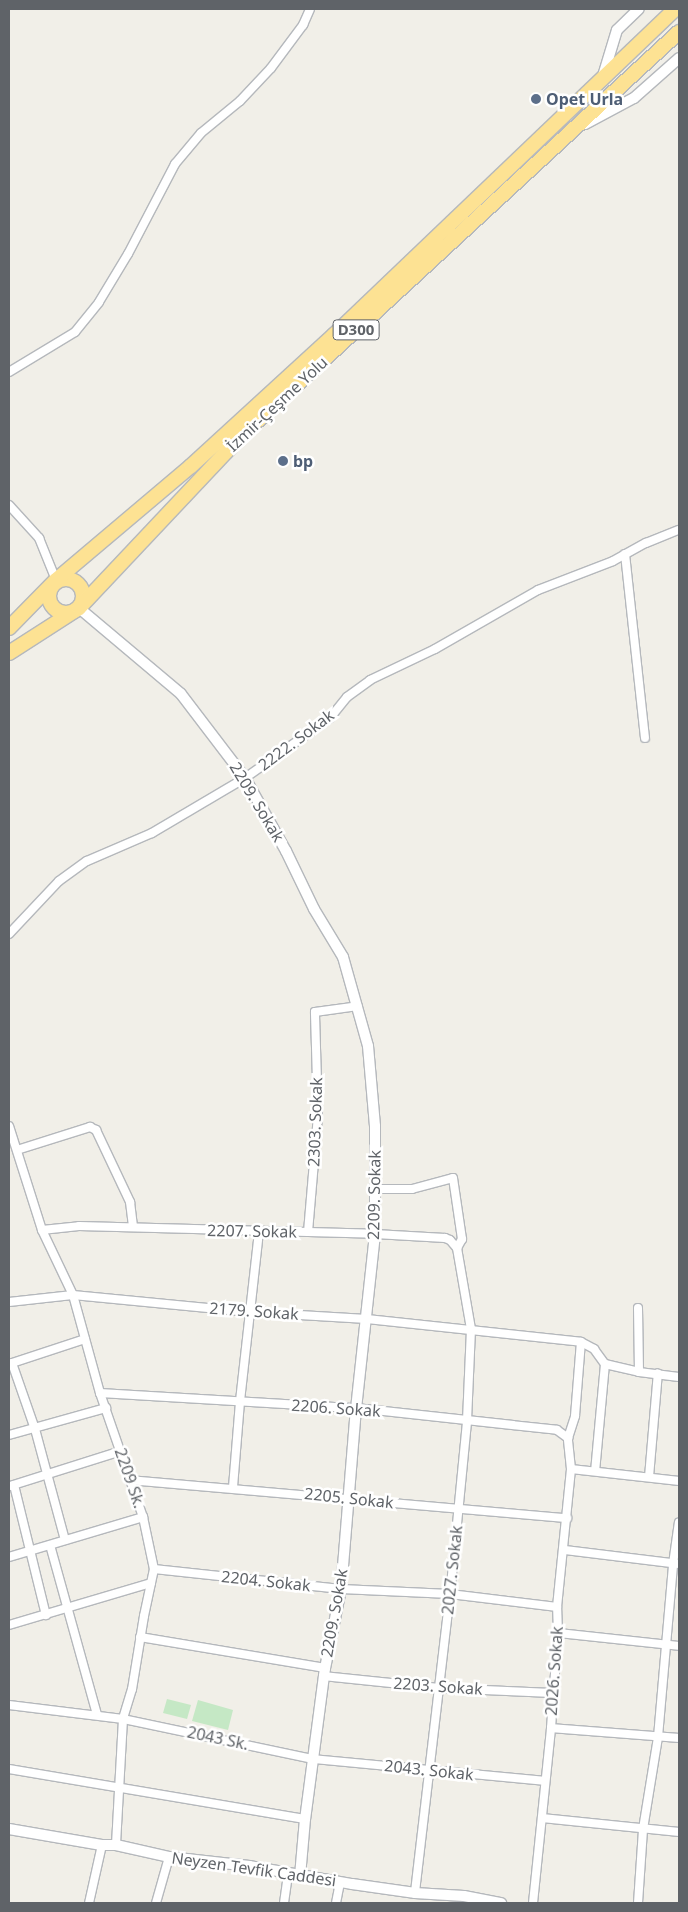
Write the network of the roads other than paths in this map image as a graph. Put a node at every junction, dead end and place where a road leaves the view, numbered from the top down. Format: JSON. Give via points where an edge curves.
{"nodes":[{"id":1,"x":310,"y":9,"type":"edge"},
{"id":2,"x":638,"y":9,"type":"edge"},
{"id":3,"x":661,"y":9,"type":"edge"},
{"id":4,"x":675,"y":9,"type":"edge"},
{"id":5,"x":679,"y":32,"type":"edge"},
{"id":6,"x":679,"y":58,"type":"edge"},
{"id":7,"x":603,"y":76,"type":"junction"},
{"id":8,"x":577,"y":128,"type":"junction"},
{"id":9,"x":9,"y":372,"type":"edge"},
{"id":10,"x":9,"y":506,"type":"edge"},
{"id":11,"x":679,"y":530,"type":"edge"},
{"id":12,"x":625,"y":554,"type":"junction"},
{"id":13,"x":56,"y":580,"type":"junction"},
{"id":14,"x":78,"y":608,"type":"junction"},
{"id":15,"x":9,"y":628,"type":"edge"},
{"id":16,"x":9,"y":653,"type":"edge"},
{"id":17,"x":646,"y":738,"type":"dead end"},
{"id":18,"x":245,"y":778,"type":"junction"},
{"id":19,"x":9,"y":934,"type":"edge"},
{"id":20,"x":358,"y":1006,"type":"junction"},
{"id":21,"x":9,"y":1126,"type":"edge"},
{"id":22,"x":17,"y":1150,"type":"junction"},
{"id":23,"x":375,"y":1189,"type":"junction"},
{"id":24,"x":132,"y":1227,"type":"junction"},
{"id":25,"x":42,"y":1230,"type":"junction"},
{"id":26,"x":259,"y":1232,"type":"junction"},
{"id":27,"x":308,"y":1232,"type":"junction"},
{"id":28,"x":375,"y":1234,"type":"junction"},
{"id":29,"x":457,"y":1248,"type":"junction"},
{"id":30,"x":73,"y":1295,"type":"junction"},
{"id":31,"x":9,"y":1302,"type":"edge"},
{"id":32,"x":638,"y":1308,"type":"dead end"},
{"id":33,"x":249,"y":1312,"type":"junction"},
{"id":34,"x":367,"y":1319,"type":"junction"},
{"id":35,"x":471,"y":1329,"type":"junction"},
{"id":36,"x":85,"y":1339,"type":"junction"},
{"id":37,"x":581,"y":1342,"type":"junction"},
{"id":38,"x":10,"y":1363,"type":"edge"},
{"id":39,"x":605,"y":1364,"type":"junction"},
{"id":40,"x":639,"y":1372,"type":"junction"},
{"id":41,"x":658,"y":1374,"type":"junction"},
{"id":42,"x":679,"y":1376,"type":"edge"},
{"id":43,"x":100,"y":1393,"type":"junction"},
{"id":44,"x":240,"y":1402,"type":"junction"},
{"id":45,"x":106,"y":1408,"type":"junction"},
{"id":46,"x":356,"y":1408,"type":"junction"},
{"id":47,"x":467,"y":1422,"type":"junction"},
{"id":48,"x":35,"y":1429,"type":"junction"},
{"id":49,"x":9,"y":1435,"type":"edge"},
{"id":50,"x":568,"y":1438,"type":"junction"},
{"id":51,"x":120,"y":1451,"type":"junction"},
{"id":52,"x":571,"y":1469,"type":"junction"},
{"id":53,"x":595,"y":1471,"type":"junction"},
{"id":54,"x":46,"y":1476,"type":"junction"},
{"id":55,"x":649,"y":1477,"type":"junction"},
{"id":56,"x":130,"y":1480,"type":"junction"},
{"id":57,"x":679,"y":1481,"type":"edge"},
{"id":58,"x":11,"y":1485,"type":"edge"},
{"id":59,"x":233,"y":1487,"type":"junction"},
{"id":60,"x":349,"y":1498,"type":"junction"},
{"id":61,"x":458,"y":1509,"type":"junction"},
{"id":62,"x":143,"y":1518,"type":"junction"},
{"id":63,"x":567,"y":1518,"type":"junction"},
{"id":64,"x":679,"y":1522,"type":"edge"},
{"id":65,"x":65,"y":1540,"type":"junction"},
{"id":66,"x":50,"y":1545,"type":"junction"},
{"id":67,"x":565,"y":1550,"type":"junction"},
{"id":68,"x":30,"y":1551,"type":"junction"},
{"id":69,"x":9,"y":1557,"type":"edge"},
{"id":70,"x":676,"y":1564,"type":"edge"},
{"id":71,"x":154,"y":1569,"type":"junction"},
{"id":72,"x":151,"y":1584,"type":"junction"},
{"id":73,"x":342,"y":1589,"type":"junction"},
{"id":74,"x":450,"y":1594,"type":"junction"},
{"id":75,"x":557,"y":1607,"type":"junction"},
{"id":76,"x":68,"y":1609,"type":"junction"},
{"id":77,"x":46,"y":1615,"type":"junction"},
{"id":78,"x":9,"y":1626,"type":"edge"},
{"id":79,"x":558,"y":1633,"type":"junction"},
{"id":80,"x":140,"y":1637,"type":"junction"},
{"id":81,"x":666,"y":1644,"type":"junction"},
{"id":82,"x":679,"y":1646,"type":"edge"},
{"id":83,"x":324,"y":1672,"type":"junction"},
{"id":84,"x":439,"y":1688,"type":"junction"},
{"id":85,"x":552,"y":1693,"type":"junction"},
{"id":86,"x":9,"y":1705,"type":"edge"},
{"id":87,"x":97,"y":1716,"type":"junction"},
{"id":88,"x":124,"y":1718,"type":"junction"},
{"id":89,"x":551,"y":1728,"type":"junction"},
{"id":90,"x":658,"y":1737,"type":"junction"},
{"id":91,"x":679,"y":1738,"type":"edge"},
{"id":92,"x":313,"y":1759,"type":"junction"},
{"id":93,"x":9,"y":1769,"type":"edge"},
{"id":94,"x":430,"y":1771,"type":"junction"},
{"id":95,"x":544,"y":1781,"type":"junction"},
{"id":96,"x":118,"y":1788,"type":"junction"},
{"id":97,"x":542,"y":1818,"type":"junction"},
{"id":98,"x":305,"y":1819,"type":"junction"},
{"id":99,"x":9,"y":1829,"type":"edge"},
{"id":100,"x":643,"y":1829,"type":"junction"},
{"id":101,"x":679,"y":1832,"type":"edge"},
{"id":102,"x":102,"y":1845,"type":"junction"},
{"id":103,"x":116,"y":1845,"type":"junction"},
{"id":104,"x":169,"y":1857,"type":"junction"},
{"id":105,"x":288,"y":1874,"type":"junction"},
{"id":106,"x":300,"y":1876,"type":"junction"},
{"id":107,"x":340,"y":1882,"type":"junction"},
{"id":108,"x":415,"y":1893,"type":"junction"},
{"id":109,"x":463,"y":1900,"type":"edge"},
{"id":110,"x":89,"y":1903,"type":"edge"},
{"id":111,"x":156,"y":1903,"type":"edge"},
{"id":112,"x":284,"y":1903,"type":"edge"},
{"id":113,"x":336,"y":1903,"type":"edge"},
{"id":114,"x":501,"y":1903,"type":"edge"},
{"id":115,"x":533,"y":1903,"type":"edge"},
{"id":116,"x":638,"y":1903,"type":"edge"}],
"edges":[{"from":1,"to":9,"type":"street","via":[[303,25],[271,68],[240,101],[201,133],[175,164],[128,254],[99,302],[75,332]]},
{"from":2,"to":7,"type":"street","via":[[617,30]]},
{"from":3,"to":7,"type":"highway"},
{"from":4,"to":7,"type":"highway","name":"İzmir-Çeşme Yolu","number":"D300"},
{"from":5,"to":8,"type":"highway","name":"İzmir-Çeşme Yolu","number":"D300"},
{"from":6,"to":8,"type":"street","via":[[634,98]]},
{"from":7,"to":13,"type":"highway","name":"İzmir-Çeşme Yolu","number":"D300","via":[[298,368],[191,466]]},
{"from":8,"to":14,"type":"highway","name":"İzmir-Çeşme Yolu","number":"D300","via":[[243,434]]},
{"from":10,"to":13,"type":"street","via":[[39,538]]},
{"from":11,"to":12,"type":"street","name":"2222. Sokak"},
{"from":12,"to":17,"type":"street"},
{"from":12,"to":18,"type":"street","name":"2222. Sokak","via":[[538,590],[436,649],[370,680],[348,697],[330,718]]},
{"from":13,"to":14,"type":"highway","via":[[71,579],[80,586],[84,596]]},
{"from":13,"to":14,"type":"highway","via":[[51,588],[52,604],[65,613]]},
{"from":13,"to":15,"type":"highway","name":"İzmir-Çeşme Yolu","number":"D300"},
{"from":14,"to":16,"type":"highway","name":"İzmir-Çeşme Yolu","number":"D300"},
{"from":14,"to":18,"type":"street","name":"2209. Sokak","via":[[181,694]]},
{"from":18,"to":19,"type":"street","name":"2222. Sokak","via":[[152,833],[87,861],[59,881]]},
{"from":18,"to":20,"type":"street","name":"2209. Sokak","via":[[342,957]]},
{"from":20,"to":23,"type":"street","name":"2209. Sokak","via":[[371,1068]]},
{"from":20,"to":27,"type":"street","name":"2303. Sokak","via":[[315,1012],[318,1115]]},
{"from":21,"to":22,"type":"street","name":"2209 Sk."},
{"from":22,"to":24,"type":"street","via":[[90,1126],[96,1130],[130,1202]]},
{"from":22,"to":25,"type":"street","name":"2209 Sk."},
{"from":23,"to":28,"type":"street","name":"2209. Sokak"},
{"from":23,"to":29,"type":"street","name":"2027. Sokak","via":[[412,1189],[453,1178],[462,1239]]},
{"from":24,"to":25,"type":"street","name":"2207. Sokak","via":[[79,1226]]},
{"from":24,"to":26,"type":"street","name":"2207. Sokak"},
{"from":25,"to":30,"type":"street","name":"2209 Sk."},
{"from":26,"to":27,"type":"street","name":"2207. Sokak"},
{"from":26,"to":33,"type":"street"},
{"from":27,"to":28,"type":"street","name":"2207. Sokak"},
{"from":28,"to":29,"type":"street","name":"2207. Sokak","via":[[445,1238]]},
{"from":28,"to":34,"type":"street","name":"2209. Sokak"},
{"from":29,"to":35,"type":"street","name":"2027. Sokak"},
{"from":30,"to":31,"type":"street","name":"2179. Sokak"},
{"from":30,"to":33,"type":"street","name":"2179. Sokak"},
{"from":30,"to":36,"type":"street","name":"2209 Sk."},
{"from":32,"to":40,"type":"street"},
{"from":33,"to":34,"type":"street","name":"2179. Sokak"},
{"from":33,"to":44,"type":"street"},
{"from":34,"to":35,"type":"street","name":"2179. Sokak"},
{"from":34,"to":46,"type":"street","name":"2209. Sokak"},
{"from":35,"to":37,"type":"street","name":"2179. Sokak"},
{"from":35,"to":47,"type":"street","name":"2027. Sokak"},
{"from":36,"to":38,"type":"street"},
{"from":36,"to":43,"type":"street","name":"2209 Sk."},
{"from":37,"to":39,"type":"street","via":[[594,1349]]},
{"from":37,"to":50,"type":"street","via":[[575,1416]]},
{"from":38,"to":48,"type":"street"},
{"from":39,"to":40,"type":"street"},
{"from":39,"to":53,"type":"street"},
{"from":40,"to":41,"type":"street"},
{"from":41,"to":42,"type":"street"},
{"from":41,"to":55,"type":"street"},
{"from":43,"to":44,"type":"street","name":"2206. Sokak"},
{"from":43,"to":45,"type":"street","name":"2209 Sk."},
{"from":44,"to":46,"type":"street","name":"2206. Sokak"},
{"from":44,"to":59,"type":"street"},
{"from":45,"to":48,"type":"street"},
{"from":45,"to":51,"type":"street","name":"2209 Sk."},
{"from":46,"to":47,"type":"street","name":"2206. Sokak"},
{"from":46,"to":60,"type":"street","name":"2209. Sokak"},
{"from":47,"to":50,"type":"street","name":"2206. Sokak","via":[[556,1430]]},
{"from":47,"to":61,"type":"street","name":"2027. Sokak"},
{"from":48,"to":49,"type":"street"},
{"from":48,"to":54,"type":"street"},
{"from":50,"to":52,"type":"street","name":"2026. Sokak"},
{"from":51,"to":54,"type":"street"},
{"from":51,"to":56,"type":"street","name":"2209 Sk."},
{"from":52,"to":53,"type":"street"},
{"from":52,"to":63,"type":"street","name":"2026. Sokak"},
{"from":53,"to":55,"type":"street"},
{"from":54,"to":58,"type":"street"},
{"from":54,"to":65,"type":"street"},
{"from":55,"to":57,"type":"street"},
{"from":56,"to":59,"type":"street","name":"2205. Sokak"},
{"from":56,"to":62,"type":"street","name":"2209 Sk."},
{"from":58,"to":68,"type":"street"},
{"from":59,"to":60,"type":"street","name":"2205. Sokak"},
{"from":60,"to":61,"type":"street","name":"2205. Sokak"},
{"from":60,"to":73,"type":"street","name":"2209. Sokak"},
{"from":61,"to":63,"type":"street","name":"2205. Sokak"},
{"from":61,"to":74,"type":"street","name":"2027. Sokak"},
{"from":62,"to":65,"type":"street"},
{"from":62,"to":71,"type":"street","name":"2209 Sk."},
{"from":63,"to":67,"type":"street","name":"2026. Sokak"},
{"from":64,"to":70,"type":"street"},
{"from":65,"to":66,"type":"street"},
{"from":66,"to":68,"type":"street"},
{"from":66,"to":76,"type":"street"},
{"from":67,"to":70,"type":"street"},
{"from":67,"to":75,"type":"street","name":"2026. Sokak"},
{"from":68,"to":69,"type":"street"},
{"from":68,"to":77,"type":"street"},
{"from":70,"to":81,"type":"street"},
{"from":71,"to":72,"type":"street","name":"2209 Sk."},
{"from":71,"to":73,"type":"street","name":"2204. Sokak"},
{"from":72,"to":76,"type":"street"},
{"from":72,"to":80,"type":"street","name":"2209 Sk."},
{"from":73,"to":74,"type":"street","name":"2204. Sokak"},
{"from":73,"to":83,"type":"street","name":"2209. Sokak"},
{"from":74,"to":75,"type":"street","name":"2204. Sokak"},
{"from":74,"to":84,"type":"street","name":"2027. Sokak"},
{"from":75,"to":79,"type":"street","name":"2026. Sokak"},
{"from":76,"to":77,"type":"street"},
{"from":76,"to":87,"type":"street"},
{"from":77,"to":78,"type":"street"},
{"from":79,"to":81,"type":"street"},
{"from":79,"to":85,"type":"street","name":"2026. Sokak"},
{"from":80,"to":83,"type":"street","name":"2203. Sokak"},
{"from":80,"to":88,"type":"street","name":"2209 Sk."},
{"from":81,"to":82,"type":"street"},
{"from":81,"to":90,"type":"street"},
{"from":83,"to":84,"type":"street","name":"2203. Sokak"},
{"from":83,"to":92,"type":"street","name":"2209. Sokak"},
{"from":84,"to":85,"type":"street","name":"2203. Sokak"},
{"from":84,"to":94,"type":"street","name":"2027. Sokak"},
{"from":85,"to":89,"type":"street","name":"2026. Sokak"},
{"from":86,"to":87,"type":"street"},
{"from":87,"to":88,"type":"street"},
{"from":88,"to":92,"type":"street","name":"2043 Sk."},
{"from":88,"to":96,"type":"street","name":"2209 Sk."},
{"from":89,"to":90,"type":"street"},
{"from":89,"to":95,"type":"street","name":"2026. Sokak"},
{"from":90,"to":91,"type":"street"},
{"from":90,"to":100,"type":"street"},
{"from":92,"to":94,"type":"street","name":"2043. Sokak"},
{"from":92,"to":98,"type":"street","name":"2209. Sokak"},
{"from":93,"to":96,"type":"street"},
{"from":94,"to":95,"type":"street","name":"2043. Sokak"},
{"from":94,"to":108,"type":"street","name":"2027. Sokak"},
{"from":95,"to":97,"type":"street","name":"2026. Sokak"},
{"from":96,"to":98,"type":"street"},
{"from":96,"to":103,"type":"street","name":"2209 Sk."},
{"from":97,"to":100,"type":"street"},
{"from":97,"to":115,"type":"street","name":"2026. Sokak"},
{"from":98,"to":106,"type":"street","name":"2209. Sokak"},
{"from":99,"to":102,"type":"street","name":"Neyzen Tevfik Caddesi"},
{"from":100,"to":101,"type":"street"},
{"from":100,"to":116,"type":"street"},
{"from":102,"to":103,"type":"street","name":"Neyzen Tevfik Caddesi"},
{"from":102,"to":110,"type":"street"},
{"from":103,"to":104,"type":"street","name":"Neyzen Tevfik Caddesi"},
{"from":104,"to":105,"type":"street","name":"Neyzen Tevfik Caddesi"},
{"from":104,"to":111,"type":"street"},
{"from":105,"to":106,"type":"street","name":"Neyzen Tevfik Caddesi"},
{"from":105,"to":112,"type":"street"},
{"from":106,"to":107,"type":"street","name":"Neyzen Tevfik Caddesi"},
{"from":107,"to":108,"type":"street","name":"Neyzen Tevfik Caddesi"},
{"from":107,"to":113,"type":"street"},
{"from":108,"to":109,"type":"street","name":"Neyzen Tevfik Caddesi"},
{"from":109,"to":114,"type":"street","name":"Neyzen Tevfik Caddesi"}]}
